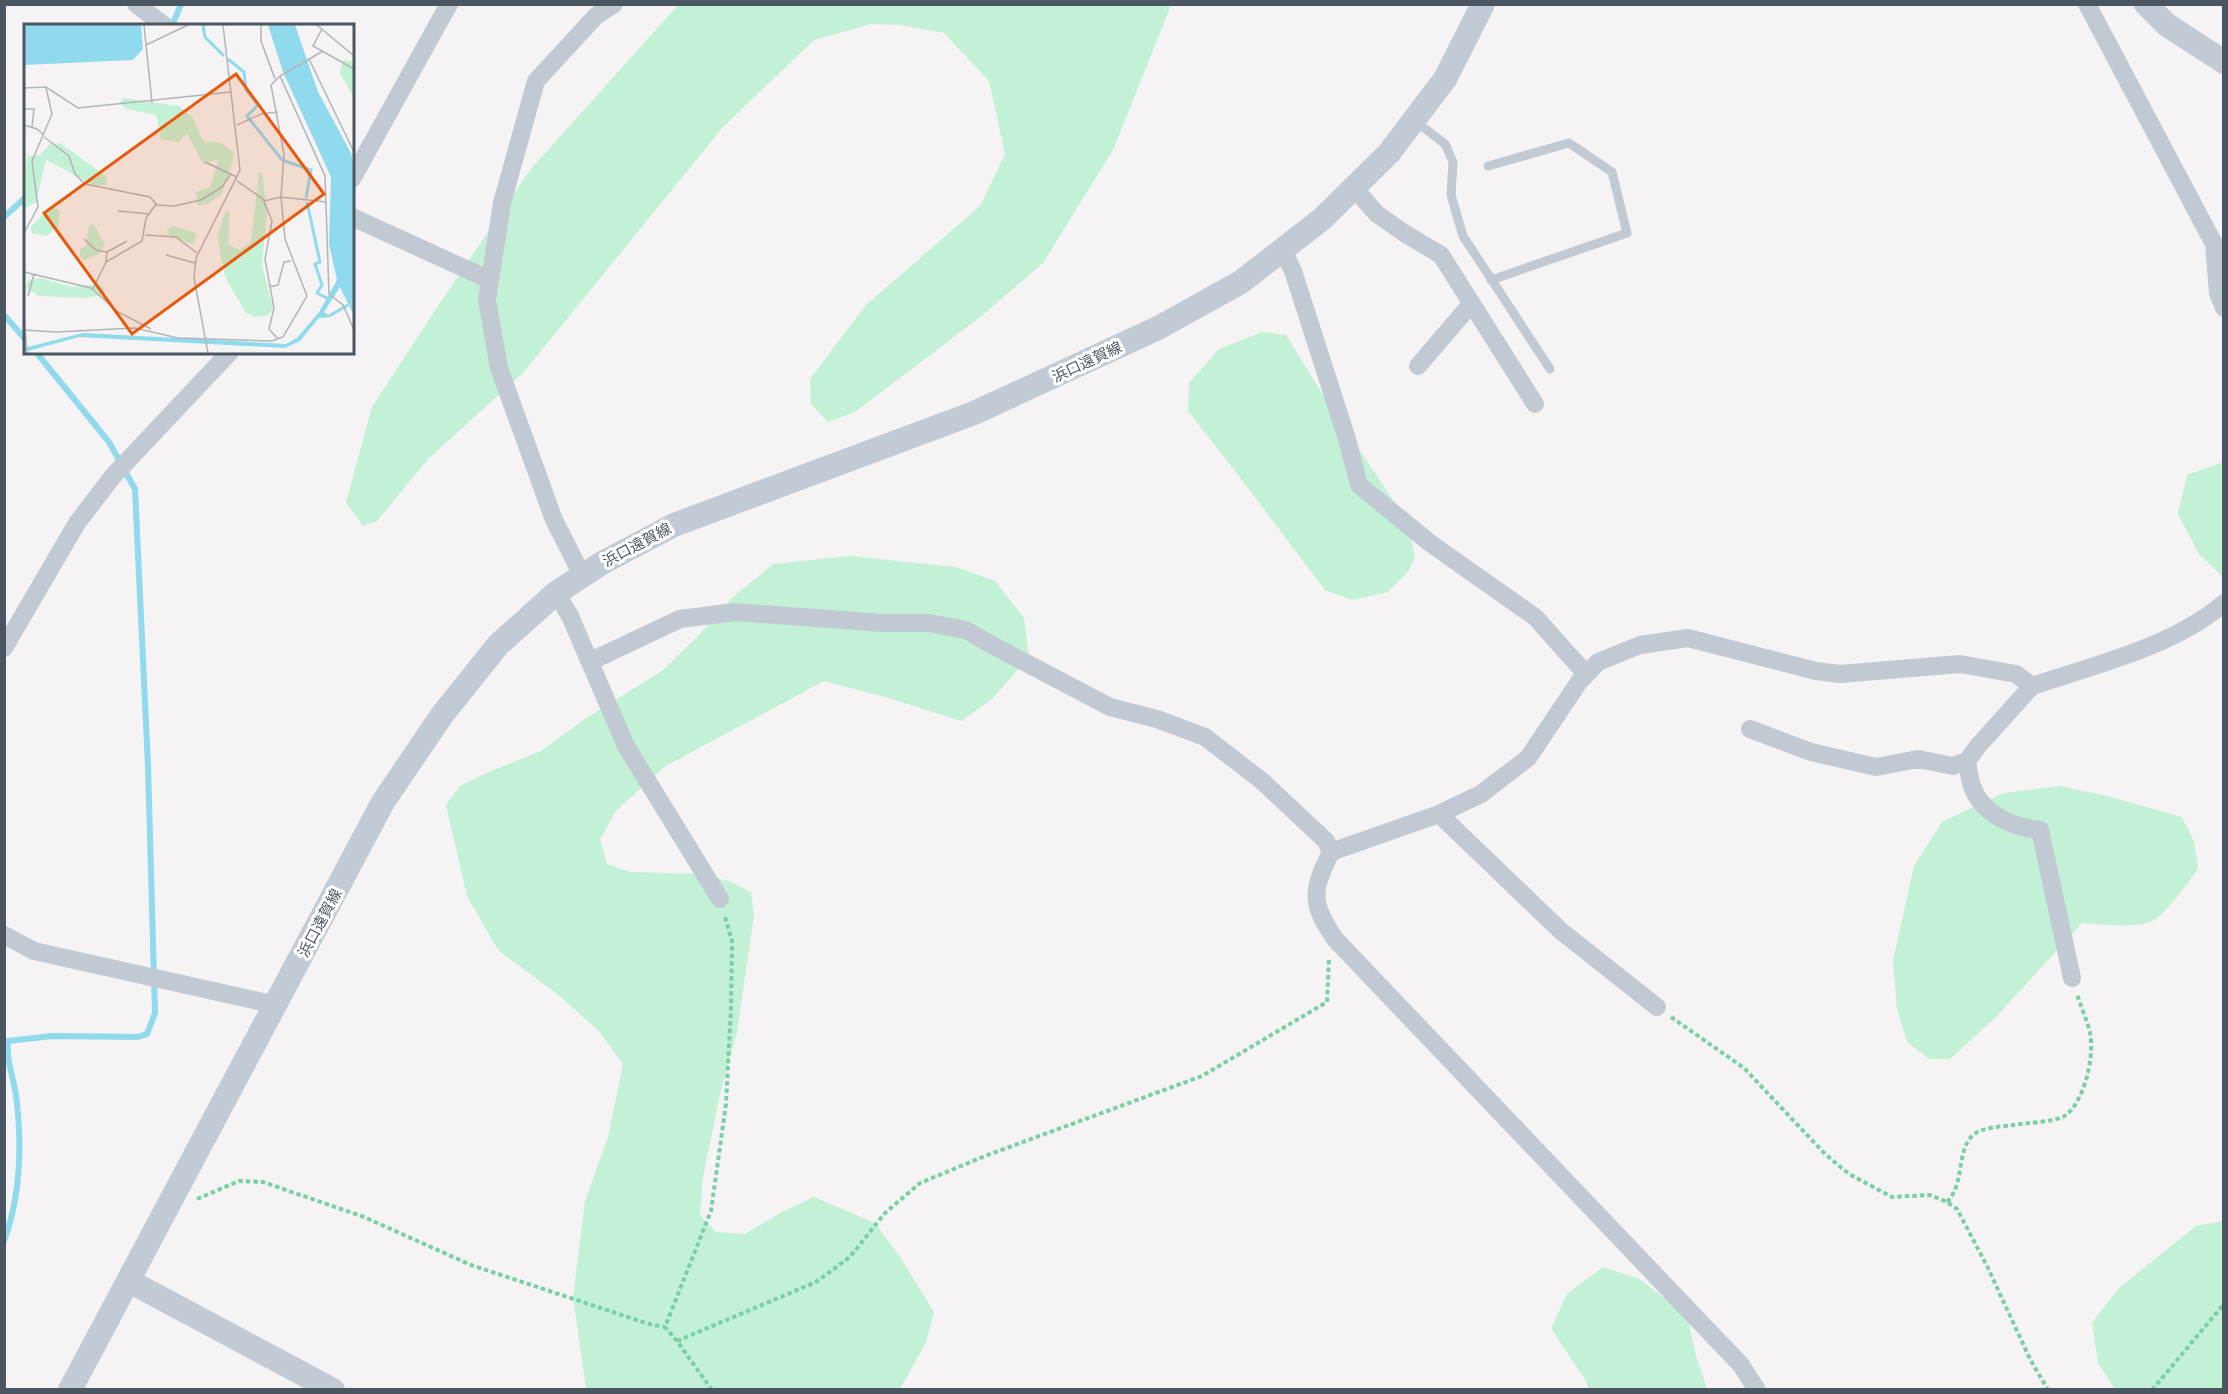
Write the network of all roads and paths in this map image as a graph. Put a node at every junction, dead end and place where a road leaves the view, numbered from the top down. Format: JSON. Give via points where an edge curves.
{"nodes":[{"id":1,"x":136,"y":4,"type":"edge"},
{"id":2,"x":449,"y":4,"type":"edge"},
{"id":3,"x":614,"y":4,"type":"edge"},
{"id":4,"x":1483,"y":4,"type":"edge"},
{"id":5,"x":2087,"y":4,"type":"edge"},
{"id":6,"x":2146,"y":4,"type":"edge"},
{"id":7,"x":592,"y":10,"type":"edge"},
{"id":8,"x":162,"y":24,"type":"edge"},
{"id":9,"x":2223,"y":62,"type":"edge"},
{"id":10,"x":1414,"y":120,"type":"junction"},
{"id":11,"x":1488,"y":165,"type":"dead end"},
{"id":12,"x":354,"y":174,"type":"edge"},
{"id":13,"x":1354,"y":188,"type":"junction"},
{"id":14,"x":354,"y":217,"type":"edge"},
{"id":15,"x":2219,"y":241,"type":"edge"},
{"id":16,"x":1283,"y":249,"type":"junction"},
{"id":17,"x":490,"y":280,"type":"junction"},
{"id":18,"x":1491,"y":280,"type":"junction"},
{"id":19,"x":1471,"y":304,"type":"junction"},
{"id":20,"x":2223,"y":308,"type":"edge"},
{"id":21,"x":228,"y":354,"type":"edge"},
{"id":22,"x":1418,"y":366,"type":"dead end"},
{"id":23,"x":1550,"y":369,"type":"dead end"},
{"id":24,"x":1535,"y":404,"type":"dead end"},
{"id":25,"x":583,"y":577,"type":"junction"},
{"id":26,"x":556,"y":594,"type":"junction"},
{"id":27,"x":2223,"y":603,"type":"edge"},
{"id":28,"x":4,"y":648,"type":"edge"},
{"id":29,"x":591,"y":661,"type":"junction"},
{"id":30,"x":1586,"y":674,"type":"junction"},
{"id":31,"x":2032,"y":686,"type":"junction"},
{"id":32,"x":1750,"y":729,"type":"dead end"},
{"id":33,"x":1967,"y":761,"type":"junction"},
{"id":34,"x":1439,"y":814,"type":"junction"},
{"id":35,"x":1331,"y":852,"type":"junction"},
{"id":36,"x":720,"y":899,"type":"joint"},
{"id":37,"x":4,"y":934,"type":"edge"},
{"id":38,"x":1335,"y":939,"type":"junction"},
{"id":39,"x":2072,"y":978,"type":"joint"},
{"id":40,"x":276,"y":1005,"type":"junction"},
{"id":41,"x":1657,"y":1008,"type":"joint"},
{"id":42,"x":173,"y":1198,"type":"junction"},
{"id":43,"x":1947,"y":1202,"type":"junction"},
{"id":44,"x":129,"y":1281,"type":"junction"},
{"id":45,"x":2223,"y":1304,"type":"edge"},
{"id":46,"x":665,"y":1327,"type":"junction"},
{"id":47,"x":678,"y":1341,"type":"junction"},
{"id":48,"x":70,"y":1389,"type":"edge"},
{"id":49,"x":333,"y":1389,"type":"edge"},
{"id":50,"x":712,"y":1389,"type":"edge"},
{"id":51,"x":1756,"y":1389,"type":"edge"},
{"id":52,"x":2048,"y":1389,"type":"edge"},
{"id":53,"x":2152,"y":1389,"type":"edge"}],
"edges":[{"from":1,"to":8,"type":"street"},
{"from":2,"to":12,"type":"street"},
{"from":3,"to":7,"type":"street"},
{"from":4,"to":10,"type":"main road","name":"浜口遠賀線","via":[[1445,79]]},
{"from":5,"to":15,"type":"street"},
{"from":6,"to":9,"type":"main road","via":[[2167,25]]},
{"from":7,"to":17,"type":"street","via":[[536,81],[502,203]]},
{"from":10,"to":13,"type":"main road","name":"浜口遠賀線","via":[[1389,153]]},
{"from":10,"to":18,"type":"lane","via":[[1445,144],[1453,162],[1450,195],[1462,236]]},
{"from":11,"to":18,"type":"lane","via":[[1569,143],[1612,172],[1627,233]]},
{"from":13,"to":16,"type":"main road","name":"浜口遠賀線"},
{"from":13,"to":19,"type":"street","via":[[1377,214],[1441,255]]},
{"from":14,"to":17,"type":"street"},
{"from":15,"to":20,"type":"street","via":[[2218,293]]},
{"from":16,"to":25,"type":"main road","name":"浜口遠賀線","via":[[1230,288],[1158,328],[1057,376],[974,413],[674,525]]},
{"from":16,"to":30,"type":"street","via":[[1359,485],[1430,543],[1534,617]]},
{"from":17,"to":25,"type":"street","via":[[487,300],[500,368],[554,520]]},
{"from":18,"to":23,"type":"lane"},
{"from":19,"to":22,"type":"street"},
{"from":19,"to":24,"type":"street"},
{"from":21,"to":28,"type":"street","via":[[113,476],[76,522]]},
{"from":25,"to":26,"type":"main road","name":"浜口遠賀線"},
{"from":26,"to":29,"type":"street"},
{"from":26,"to":40,"type":"main road","name":"浜口遠賀線","via":[[498,645],[442,715],[383,802]]},
{"from":27,"to":31,"type":"street","via":[[2140,650]]},
{"from":29,"to":35,"type":"street","via":[[680,619],[735,612],[883,624],[929,623],[966,630],[1110,707],[1205,737],[1262,781],[1326,841]]},
{"from":29,"to":36,"type":"street","via":[[626,746]]},
{"from":30,"to":31,"type":"street","via":[[1598,663],[1641,645],[1688,639],[1815,671],[1840,674],[1960,664],[2016,674]]},
{"from":30,"to":34,"type":"street","via":[[1528,758],[1481,794]]},
{"from":31,"to":33,"type":"street"},
{"from":32,"to":33,"type":"street","via":[[1812,752],[1876,767],[1918,759],[1953,766]]},
{"from":33,"to":39,"type":"street","via":[[1978,798],[1996,816],[2040,830]]},
{"from":34,"to":35,"type":"street"},
{"from":34,"to":41,"type":"street","via":[[1561,931]]},
{"from":35,"to":38,"type":"street","via":[[1321,872],[1315,899],[1323,922]]},
{"from":36,"to":46,"type":"path","via":[[732,941],[726,1104],[711,1211]]},
{"from":37,"to":40,"type":"street","via":[[34,951]]},
{"from":38,"to":47,"type":"path","via":[[1329,956],[1327,1002],[1202,1076],[920,1184],[885,1213],[850,1257],[816,1282]]},
{"from":38,"to":51,"type":"street","via":[[1741,1365]]},
{"from":39,"to":43,"type":"path","via":[[2092,1048],[2081,1097],[2061,1118],[1974,1134],[1967,1144],[1954,1195]]},
{"from":40,"to":42,"type":"main road","name":"浜口遠賀線"},
{"from":41,"to":43,"type":"path","via":[[1744,1068],[1825,1155],[1849,1174],[1892,1197],[1930,1195]]},
{"from":42,"to":44,"type":"main road","name":"浜口遠賀線"},
{"from":42,"to":46,"type":"path","via":[[190,1202],[239,1181],[263,1182],[364,1216],[471,1265]]},
{"from":43,"to":52,"type":"path","via":[[1957,1209]]},
{"from":44,"to":48,"type":"main road","name":"浜口遠賀線"},
{"from":44,"to":49,"type":"main road"},
{"from":45,"to":53,"type":"path"},
{"from":46,"to":47,"type":"path"},
{"from":47,"to":50,"type":"path"}]}
